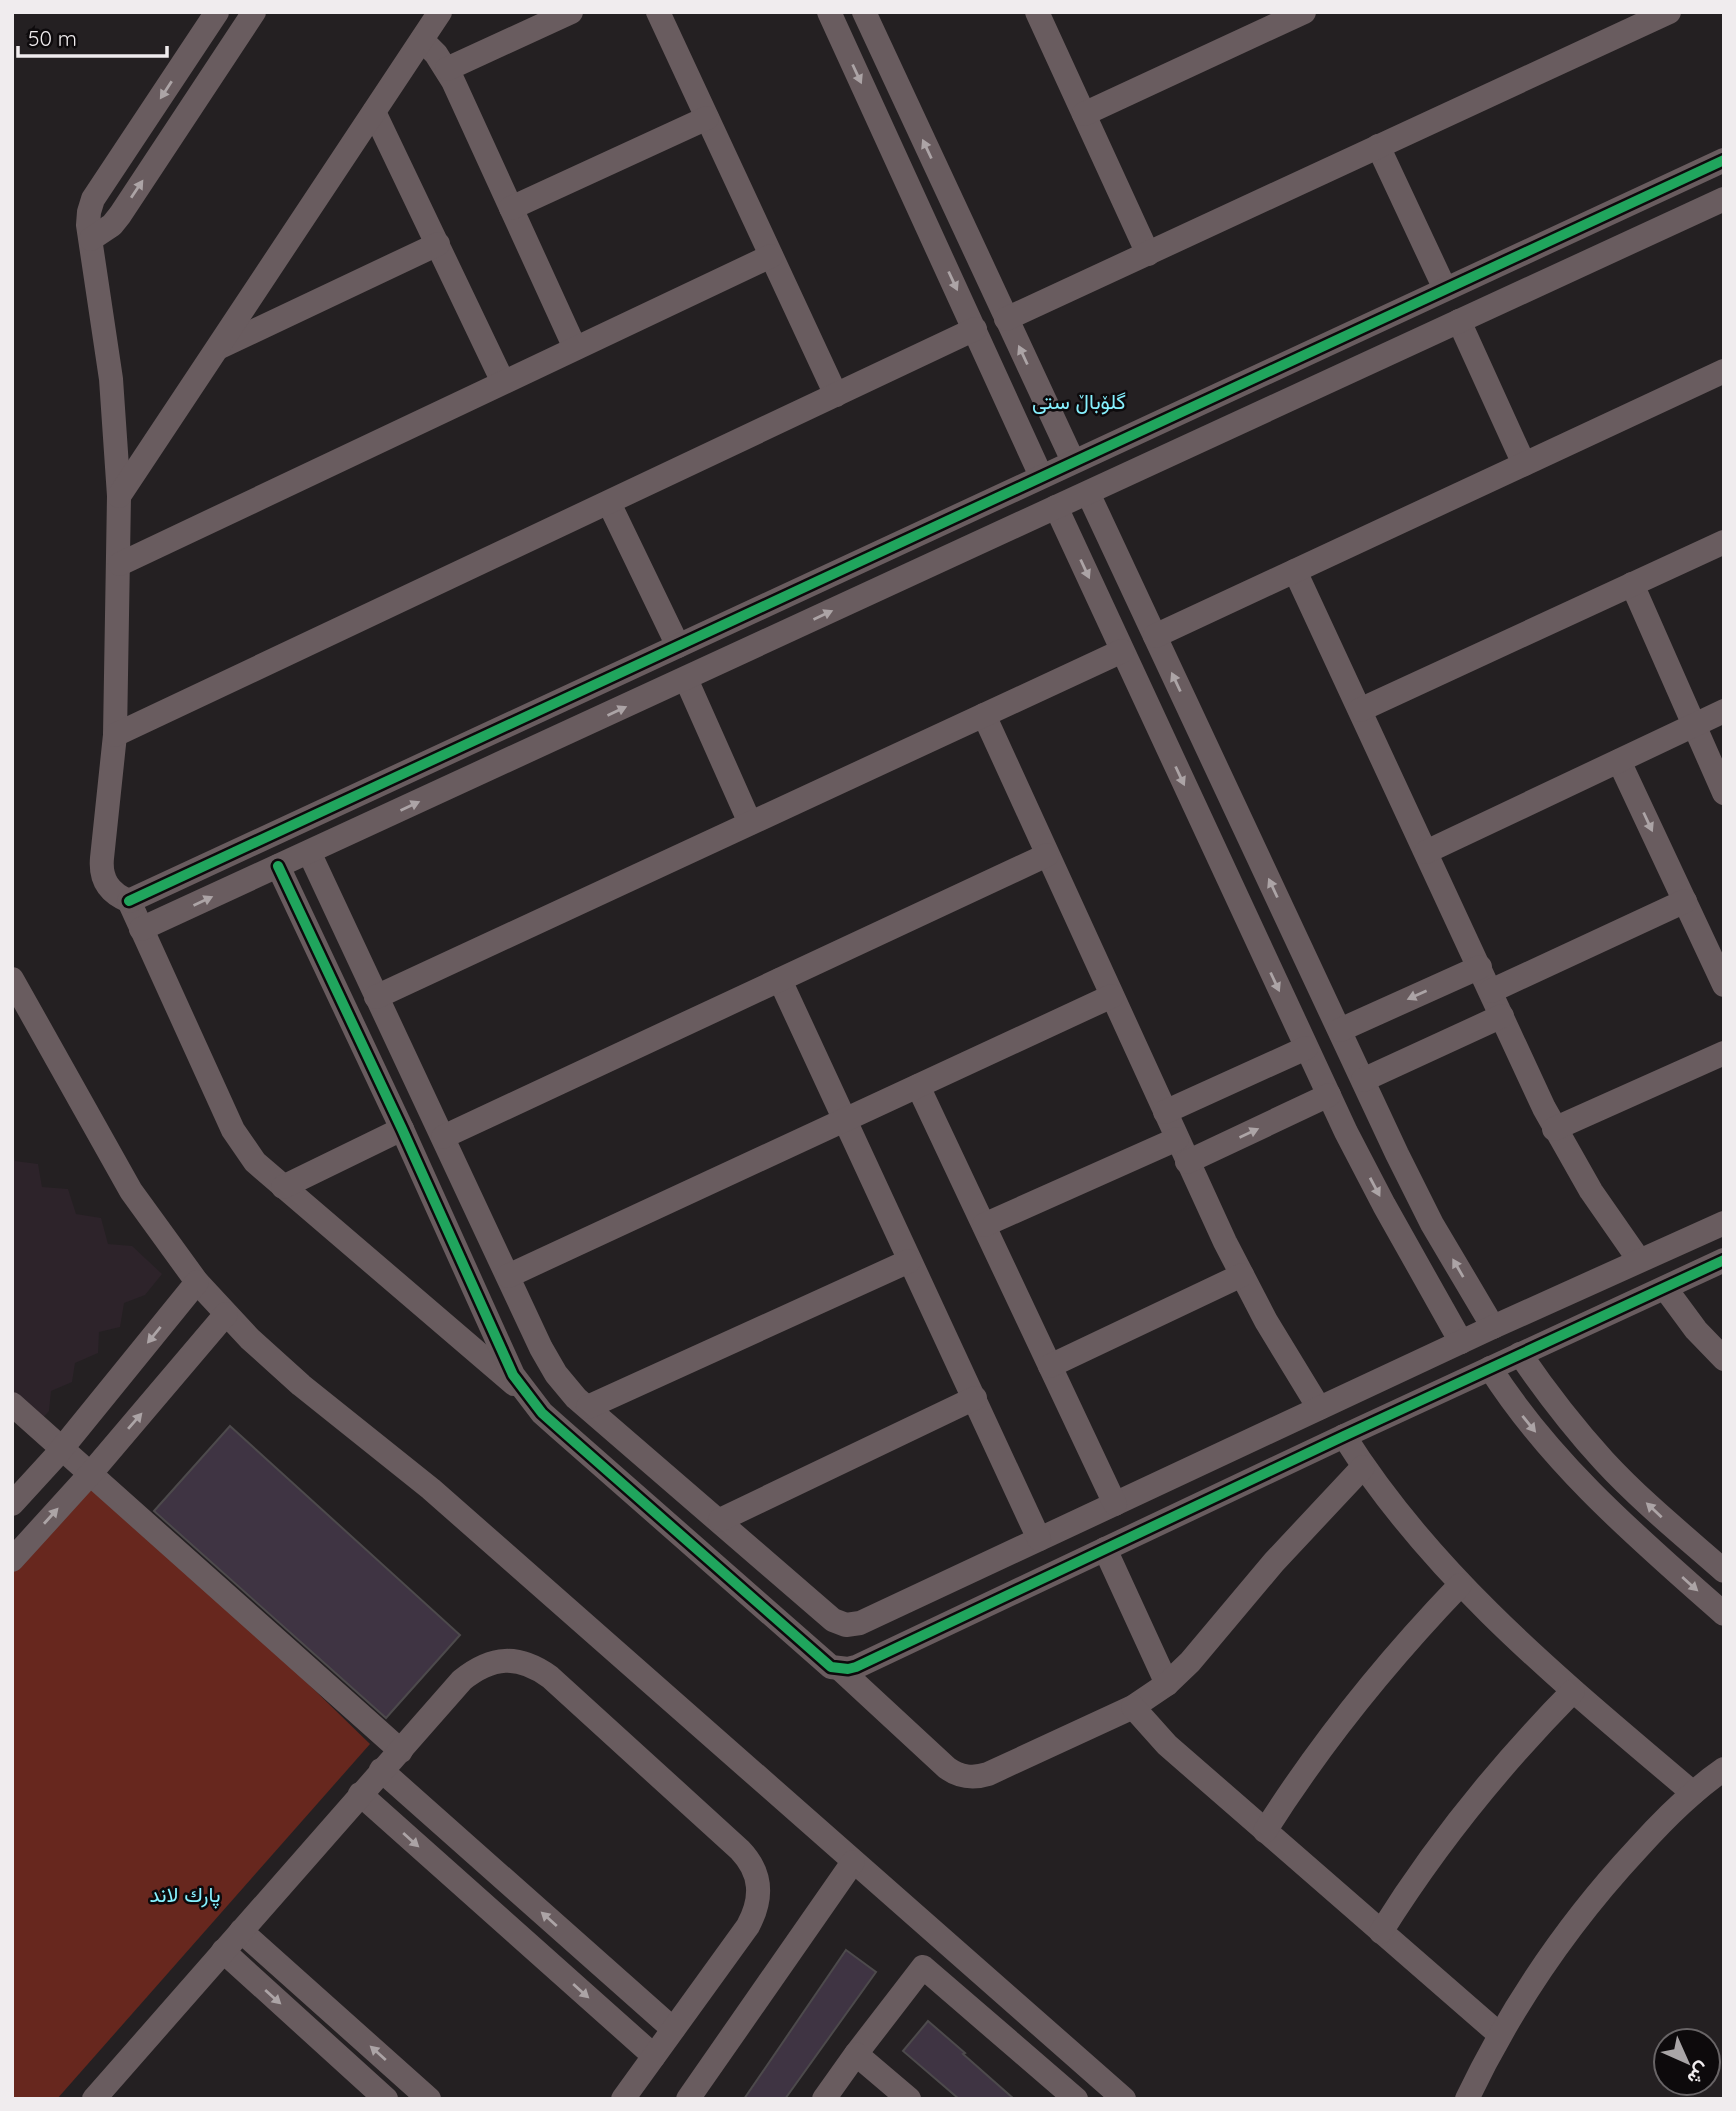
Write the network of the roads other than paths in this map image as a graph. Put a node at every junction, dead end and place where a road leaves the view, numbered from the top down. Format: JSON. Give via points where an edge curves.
{"nodes":[{"id":1,"x":217,"y":12,"type":"edge"},
{"id":2,"x":254,"y":12,"type":"edge"},
{"id":3,"x":440,"y":12,"type":"edge"},
{"id":4,"x":571,"y":12,"type":"edge"},
{"id":5,"x":658,"y":12,"type":"edge"},
{"id":6,"x":829,"y":12,"type":"edge"},
{"id":7,"x":864,"y":12,"type":"edge"},
{"id":8,"x":1037,"y":12,"type":"edge"},
{"id":9,"x":1304,"y":12,"type":"edge"},
{"id":10,"x":1669,"y":12,"type":"edge"},
{"id":11,"x":1272,"y":19,"type":"edge"},
{"id":12,"x":422,"y":40,"type":"junction"},
{"id":13,"x":447,"y":69,"type":"junction"},
{"id":14,"x":374,"y":112,"type":"junction"},
{"id":15,"x":1084,"y":114,"type":"junction"},
{"id":16,"x":707,"y":118,"type":"junction"},
{"id":17,"x":1378,"y":146,"type":"junction"},
{"id":18,"x":1724,"y":160,"type":"edge"},
{"id":19,"x":1724,"y":199,"type":"edge"},
{"id":20,"x":511,"y":208,"type":"junction"},
{"id":21,"x":1594,"y":219,"type":"junction"},
{"id":22,"x":92,"y":239,"type":"junction"},
{"id":23,"x":438,"y":244,"type":"junction"},
{"id":24,"x":1610,"y":251,"type":"junction"},
{"id":25,"x":1148,"y":254,"type":"junction"},
{"id":26,"x":771,"y":256,"type":"junction"},
{"id":27,"x":1445,"y":289,"type":"junction"},
{"id":28,"x":1006,"y":319,"type":"junction"},
{"id":29,"x":1459,"y":321,"type":"junction"},
{"id":30,"x":975,"y":330,"type":"junction"},
{"id":31,"x":218,"y":348,"type":"junction"},
{"id":32,"x":575,"y":348,"type":"junction"},
{"id":33,"x":1724,"y":371,"type":"edge"},
{"id":34,"x":503,"y":382,"type":"junction"},
{"id":35,"x":836,"y":395,"type":"junction"},
{"id":36,"x":1073,"y":461,"type":"junction"},
{"id":37,"x":1524,"y":464,"type":"junction"},
{"id":38,"x":1041,"y":476,"type":"junction"},
{"id":39,"x":1088,"y":493,"type":"junction"},
{"id":40,"x":119,"y":496,"type":"junction"},
{"id":41,"x":609,"y":503,"type":"junction"},
{"id":42,"x":1056,"y":507,"type":"junction"},
{"id":43,"x":1724,"y":542,"type":"edge"},
{"id":44,"x":120,"y":565,"type":"junction"},
{"id":45,"x":1294,"y":571,"type":"junction"},
{"id":46,"x":1632,"y":584,"type":"junction"},
{"id":47,"x":1154,"y":636,"type":"junction"},
{"id":48,"x":678,"y":646,"type":"junction"},
{"id":49,"x":1122,"y":651,"type":"junction"},
{"id":50,"x":686,"y":679,"type":"junction"},
{"id":51,"x":1360,"y":710,"type":"junction"},
{"id":52,"x":1724,"y":711,"type":"edge"},
{"id":53,"x":984,"y":715,"type":"junction"},
{"id":54,"x":1693,"y":726,"type":"junction"},
{"id":55,"x":115,"y":736,"type":"junction"},
{"id":56,"x":1619,"y":761,"type":"junction"},
{"id":57,"x":1724,"y":793,"type":"edge"},
{"id":58,"x":750,"y":823,"type":"junction"},
{"id":59,"x":309,"y":852,"type":"junction"},
{"id":60,"x":1426,"y":852,"type":"junction"},
{"id":61,"x":1047,"y":855,"type":"junction"},
{"id":62,"x":278,"y":866,"type":"junction"},
{"id":63,"x":129,"y":901,"type":"junction"},
{"id":64,"x":1685,"y":901,"type":"junction"},
{"id":65,"x":141,"y":929,"type":"junction"},
{"id":66,"x":1479,"y":967,"type":"junction"},
{"id":67,"x":12,"y":979,"type":"edge"},
{"id":68,"x":780,"y":980,"type":"junction"},
{"id":69,"x":1724,"y":985,"type":"edge"},
{"id":70,"x":1491,"y":991,"type":"junction"},
{"id":71,"x":1112,"y":996,"type":"junction"},
{"id":72,"x":376,"y":997,"type":"junction"},
{"id":73,"x":1502,"y":1016,"type":"junction"},
{"id":74,"x":1340,"y":1030,"type":"junction"},
{"id":75,"x":1306,"y":1048,"type":"junction"},
{"id":76,"x":1724,"y":1053,"type":"edge"},
{"id":77,"x":1363,"y":1080,"type":"junction"},
{"id":78,"x":918,"y":1086,"type":"junction"},
{"id":79,"x":1329,"y":1095,"type":"junction"},
{"id":80,"x":1165,"y":1112,"type":"junction"},
{"id":81,"x":845,"y":1119,"type":"junction"},
{"id":82,"x":402,"y":1129,"type":"junction"},
{"id":83,"x":1554,"y":1129,"type":"junction"},
{"id":84,"x":443,"y":1138,"type":"junction"},
{"id":85,"x":1177,"y":1139,"type":"junction"},
{"id":86,"x":1187,"y":1162,"type":"junction"},
{"id":87,"x":283,"y":1187,"type":"junction"},
{"id":88,"x":1724,"y":1223,"type":"edge"},
{"id":89,"x":984,"y":1226,"type":"junction"},
{"id":90,"x":1639,"y":1260,"type":"junction"},
{"id":91,"x":1724,"y":1260,"type":"edge"},
{"id":92,"x":909,"y":1261,"type":"junction"},
{"id":93,"x":1242,"y":1275,"type":"junction"},
{"id":94,"x":508,"y":1276,"type":"junction"},
{"id":95,"x":197,"y":1282,"type":"junction"},
{"id":96,"x":1665,"y":1288,"type":"junction"},
{"id":97,"x":226,"y":1314,"type":"junction"},
{"id":98,"x":1493,"y":1327,"type":"junction"},
{"id":99,"x":1461,"y":1342,"type":"junction"},
{"id":100,"x":1520,"y":1354,"type":"junction"},
{"id":101,"x":1724,"y":1359,"type":"edge"},
{"id":102,"x":1050,"y":1366,"type":"junction"},
{"id":103,"x":1490,"y":1368,"type":"junction"},
{"id":104,"x":527,"y":1395,"type":"junction"},
{"id":105,"x":975,"y":1398,"type":"junction"},
{"id":106,"x":12,"y":1404,"type":"edge"},
{"id":107,"x":588,"y":1408,"type":"junction"},
{"id":108,"x":1319,"y":1408,"type":"junction"},
{"id":109,"x":1344,"y":1436,"type":"junction"},
{"id":110,"x":61,"y":1449,"type":"junction"},
{"id":111,"x":1363,"y":1467,"type":"junction"},
{"id":112,"x":91,"y":1473,"type":"junction"},
{"id":113,"x":12,"y":1504,"type":"edge"},
{"id":114,"x":1115,"y":1504,"type":"junction"},
{"id":115,"x":720,"y":1520,"type":"junction"},
{"id":116,"x":1039,"y":1539,"type":"junction"},
{"id":117,"x":1105,"y":1549,"type":"junction"},
{"id":118,"x":12,"y":1560,"type":"edge"},
{"id":119,"x":1724,"y":1571,"type":"edge"},
{"id":120,"x":1460,"y":1585,"type":"junction"},
{"id":121,"x":1724,"y":1614,"type":"edge"},
{"id":122,"x":840,"y":1669,"type":"junction"},
{"id":123,"x":1167,"y":1684,"type":"junction"},
{"id":124,"x":1573,"y":1691,"type":"junction"},
{"id":125,"x":1133,"y":1707,"type":"junction"},
{"id":126,"x":401,"y":1751,"type":"junction"},
{"id":127,"x":1724,"y":1769,"type":"edge"},
{"id":128,"x":381,"y":1770,"type":"junction"},
{"id":129,"x":1693,"y":1793,"type":"junction"},
{"id":130,"x":360,"y":1794,"type":"junction"},
{"id":131,"x":1265,"y":1831,"type":"junction"},
{"id":132,"x":853,"y":1862,"type":"junction"},
{"id":133,"x":241,"y":1931,"type":"junction"},
{"id":134,"x":1381,"y":1932,"type":"junction"},
{"id":135,"x":223,"y":1951,"type":"junction"},
{"id":136,"x":673,"y":2029,"type":"junction"},
{"id":137,"x":1499,"y":2034,"type":"junction"},
{"id":138,"x":856,"y":2054,"type":"junction"},
{"id":139,"x":654,"y":2056,"type":"junction"},
{"id":140,"x":103,"y":2096,"type":"edge"},
{"id":141,"x":386,"y":2099,"type":"edge"},
{"id":142,"x":429,"y":2099,"type":"edge"},
{"id":143,"x":623,"y":2099,"type":"edge"},
{"id":144,"x":688,"y":2099,"type":"edge"},
{"id":145,"x":824,"y":2099,"type":"edge"},
{"id":146,"x":909,"y":2099,"type":"edge"},
{"id":147,"x":1076,"y":2099,"type":"edge"},
{"id":148,"x":1124,"y":2099,"type":"edge"},
{"id":149,"x":1468,"y":2099,"type":"edge"}],
"edges":[{"from":1,"to":22,"type":"street","one_way":true,"via":[[93,199],[88,225]]},
{"from":22,"to":2,"type":"street","one_way":true,"via":[[120,215]]},
{"from":3,"to":12,"type":"street"},
{"from":4,"to":13,"type":"street"},
{"from":5,"to":16,"type":"street"},
{"from":6,"to":30,"type":"street","one_way":true},
{"from":28,"to":7,"type":"street","one_way":true},
{"from":8,"to":15,"type":"street"},
{"from":9,"to":11,"type":"street"},
{"from":10,"to":17,"type":"street"},
{"from":11,"to":15,"type":"street"},
{"from":12,"to":13,"type":"street"},
{"from":12,"to":14,"type":"street"},
{"from":13,"to":20,"type":"street"},
{"from":14,"to":23,"type":"street"},
{"from":14,"to":31,"type":"street"},
{"from":15,"to":25,"type":"street"},
{"from":16,"to":20,"type":"street"},
{"from":16,"to":26,"type":"street"},
{"from":17,"to":25,"type":"street"},
{"from":17,"to":27,"type":"street"},
{"from":18,"to":21,"type":"street"},
{"from":19,"to":24,"type":"street"},
{"from":20,"to":32,"type":"street"},
{"from":21,"to":24,"type":"street"},
{"from":21,"to":27,"type":"street"},
{"from":22,"to":40,"type":"street","via":[[111,379]]},
{"from":23,"to":31,"type":"street"},
{"from":23,"to":34,"type":"street"},
{"from":24,"to":29,"type":"street"},
{"from":25,"to":28,"type":"street"},
{"from":26,"to":32,"type":"street"},
{"from":26,"to":35,"type":"street"},
{"from":27,"to":36,"type":"street"},
{"from":36,"to":28,"type":"street","one_way":true},
{"from":29,"to":37,"type":"street"},
{"from":29,"to":39,"type":"street"},
{"from":30,"to":35,"type":"street"},
{"from":30,"to":38,"type":"street"},
{"from":31,"to":40,"type":"street"},
{"from":32,"to":34,"type":"street"},
{"from":33,"to":37,"type":"street"},
{"from":34,"to":44,"type":"street"},
{"from":35,"to":41,"type":"street"},
{"from":36,"to":38,"type":"street"},
{"from":37,"to":45,"type":"street"},
{"from":38,"to":48,"type":"street"},
{"from":39,"to":42,"type":"street"},
{"from":39,"to":47,"type":"street"},
{"from":40,"to":44,"type":"street"},
{"from":41,"to":48,"type":"street"},
{"from":41,"to":55,"type":"street"},
{"from":42,"to":49,"type":"street","one_way":true},
{"from":50,"to":42,"type":"street","one_way":true},
{"from":43,"to":46,"type":"street"},
{"from":44,"to":55,"type":"street"},
{"from":45,"to":47,"type":"street"},
{"from":45,"to":51,"type":"street"},
{"from":46,"to":51,"type":"street"},
{"from":46,"to":54,"type":"street"},
{"from":74,"to":47,"type":"street","one_way":true},
{"from":48,"to":63,"type":"street"},
{"from":49,"to":53,"type":"street"},
{"from":49,"to":75,"type":"street","one_way":true},
{"from":50,"to":58,"type":"street"},
{"from":59,"to":50,"type":"street","one_way":true},
{"from":51,"to":60,"type":"street"},
{"from":52,"to":54,"type":"street"},
{"from":53,"to":58,"type":"street"},
{"from":53,"to":61,"type":"street"},
{"from":54,"to":56,"type":"street"},
{"from":54,"to":57,"type":"street"},
{"from":55,"to":63,"type":"street","via":[[101,867],[113,892]]},
{"from":56,"to":60,"type":"street"},
{"from":56,"to":64,"type":"street","one_way":true},
{"from":58,"to":72,"type":"street"},
{"from":59,"to":62,"type":"street"},
{"from":59,"to":72,"type":"street"},
{"from":60,"to":66,"type":"street"},
{"from":61,"to":68,"type":"street"},
{"from":61,"to":71,"type":"street"},
{"from":65,"to":62,"type":"street","one_way":true},
{"from":62,"to":82,"type":"street"},
{"from":63,"to":65,"type":"street"},
{"from":64,"to":69,"type":"street"},
{"from":64,"to":70,"type":"street"},
{"from":65,"to":87,"type":"street","via":[[233,1130],[255,1162]]},
{"from":66,"to":70,"type":"street"},
{"from":66,"to":74,"type":"street","one_way":true},
{"from":67,"to":95,"type":"street","via":[[131,1191]]},
{"from":68,"to":81,"type":"street"},
{"from":68,"to":84,"type":"street"},
{"from":70,"to":73,"type":"street"},
{"from":71,"to":78,"type":"street"},
{"from":71,"to":80,"type":"street"},
{"from":72,"to":84,"type":"street"},
{"from":73,"to":77,"type":"street"},
{"from":73,"to":83,"type":"street"},
{"from":74,"to":77,"type":"street"},
{"from":75,"to":79,"type":"street"},
{"from":75,"to":80,"type":"street"},
{"from":76,"to":83,"type":"street"},
{"from":98,"to":77,"type":"street","one_way":true,"via":[[1414,1189]]},
{"from":78,"to":81,"type":"street"},
{"from":78,"to":89,"type":"street"},
{"from":86,"to":79,"type":"street","one_way":true},
{"from":79,"to":99,"type":"street","one_way":true},
{"from":80,"to":85,"type":"street"},
{"from":81,"to":92,"type":"street"},
{"from":81,"to":94,"type":"street"},
{"from":82,"to":87,"type":"street"},
{"from":82,"to":104,"type":"street","via":[[503,1354]]},
{"from":83,"to":90,"type":"street"},
{"from":84,"to":94,"type":"street"},
{"from":85,"to":86,"type":"street"},
{"from":85,"to":89,"type":"street"},
{"from":86,"to":93,"type":"street"},
{"from":87,"to":104,"type":"street"},
{"from":88,"to":90,"type":"street"},
{"from":89,"to":102,"type":"street"},
{"from":90,"to":98,"type":"street"},
{"from":91,"to":96,"type":"street"},
{"from":92,"to":105,"type":"street"},
{"from":92,"to":107,"type":"street"},
{"from":93,"to":102,"type":"street"},
{"from":93,"to":108,"type":"street"},
{"from":94,"to":107,"type":"street","via":[[548,1361]]},
{"from":95,"to":97,"type":"street"},
{"from":95,"to":110,"type":"street","one_way":true},
{"from":96,"to":100,"type":"street"},
{"from":96,"to":101,"type":"street"},
{"from":112,"to":97,"type":"street","one_way":true},
{"from":97,"to":132,"type":"street","via":[[275,1362],[431,1489]]},
{"from":98,"to":99,"type":"street"},
{"from":99,"to":108,"type":"street"},
{"from":100,"to":103,"type":"street"},
{"from":119,"to":100,"type":"street","one_way":true,"via":[[1604,1461],[1549,1397]]},
{"from":102,"to":114,"type":"street"},
{"from":103,"to":109,"type":"street"},
{"from":103,"to":121,"type":"street","one_way":true,"via":[[1522,1415],[1580,1482]]},
{"from":104,"to":122,"type":"street","via":[[823,1661]]},
{"from":105,"to":115,"type":"street"},
{"from":105,"to":116,"type":"street"},
{"from":106,"to":110,"type":"street"},
{"from":107,"to":115,"type":"street"},
{"from":108,"to":114,"type":"street"},
{"from":109,"to":111,"type":"street"},
{"from":109,"to":117,"type":"street"},
{"from":110,"to":112,"type":"street"},
{"from":110,"to":113,"type":"street"},
{"from":111,"to":120,"type":"street"},
{"from":111,"to":123,"type":"street"},
{"from":118,"to":112,"type":"street","one_way":true},
{"from":112,"to":126,"type":"street"},
{"from":114,"to":116,"type":"street"},
{"from":115,"to":116,"type":"street","via":[[833,1619],[846,1625],[860,1623]]},
{"from":117,"to":122,"type":"street","via":[[856,1667]]},
{"from":117,"to":123,"type":"street"},
{"from":120,"to":124,"type":"street"},
{"from":120,"to":131,"type":"street","via":[[1354,1703]]},
{"from":122,"to":125,"type":"street","via":[[947,1768],[971,1777],[988,1774]]},
{"from":123,"to":125,"type":"street"},
{"from":124,"to":129,"type":"street"},
{"from":124,"to":134,"type":"street","via":[[1468,1806]]},
{"from":125,"to":131,"type":"street","via":[[1167,1745]]},
{"from":126,"to":128,"type":"street"},
{"from":126,"to":136,"type":"street","via":[[475,1670],[505,1660],[521,1662],[550,1677],[750,1860],[759,1886],[755,1914]]},
{"from":127,"to":129,"type":"street"},
{"from":128,"to":130,"type":"street"},
{"from":136,"to":128,"type":"street","one_way":true},
{"from":129,"to":137,"type":"street","via":[[1587,1907]]},
{"from":130,"to":133,"type":"street"},
{"from":130,"to":139,"type":"street","one_way":true},
{"from":131,"to":134,"type":"street"},
{"from":132,"to":144,"type":"street"},
{"from":132,"to":148,"type":"street"},
{"from":133,"to":135,"type":"street"},
{"from":142,"to":133,"type":"street","one_way":true},
{"from":134,"to":137,"type":"street"},
{"from":135,"to":140,"type":"street"},
{"from":135,"to":141,"type":"street","one_way":true},
{"from":136,"to":139,"type":"street"},
{"from":137,"to":149,"type":"street"},
{"from":138,"to":145,"type":"street"},
{"from":138,"to":146,"type":"street"},
{"from":138,"to":147,"type":"street","via":[[923,1966]]},
{"from":139,"to":143,"type":"street"}]}
